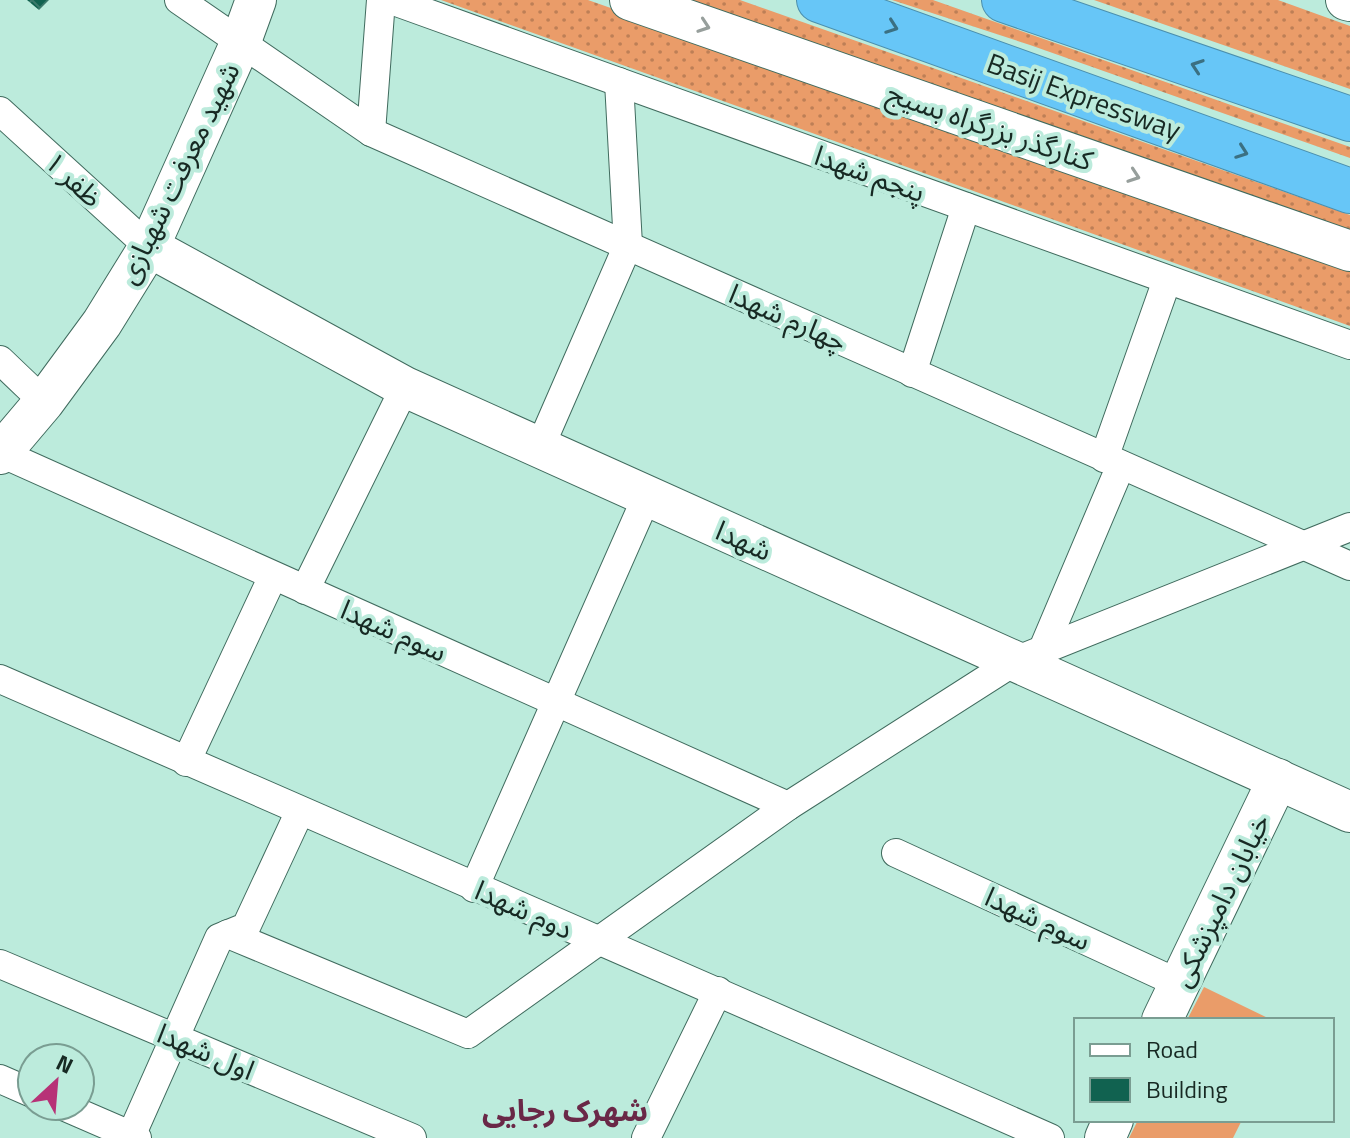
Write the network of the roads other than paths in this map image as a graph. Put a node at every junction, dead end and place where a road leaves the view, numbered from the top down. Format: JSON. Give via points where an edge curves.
{"nodes":[{"id":1,"x":179,"y":0,"type":"edge"},
{"id":2,"x":256,"y":0,"type":"edge"},
{"id":3,"x":381,"y":0,"type":"edge"},
{"id":4,"x":391,"y":0,"type":"edge"},
{"id":5,"x":630,"y":0,"type":"edge"},
{"id":6,"x":819,"y":0,"type":"edge"},
{"id":7,"x":1004,"y":0,"type":"edge"},
{"id":8,"x":240,"y":44,"type":"junction"},
{"id":9,"x":619,"y":82,"type":"junction"},
{"id":10,"x":0,"y":111,"type":"edge"},
{"id":11,"x":1350,"y":119,"type":"edge"},
{"id":12,"x":371,"y":132,"type":"junction"},
{"id":13,"x":1350,"y":191,"type":"edge"},
{"id":14,"x":966,"y":207,"type":"junction"},
{"id":15,"x":628,"y":245,"type":"junction"},
{"id":16,"x":149,"y":247,"type":"junction"},
{"id":17,"x":1350,"y":251,"type":"edge"},
{"id":18,"x":1167,"y":280,"type":"junction"},
{"id":19,"x":1350,"y":345,"type":"edge"},
{"id":20,"x":0,"y":360,"type":"edge"},
{"id":21,"x":912,"y":373,"type":"junction"},
{"id":22,"x":405,"y":387,"type":"junction"},
{"id":23,"x":44,"y":402,"type":"junction"},
{"id":24,"x":540,"y":447,"type":"junction"},
{"id":25,"x":0,"y":454,"type":"edge"},
{"id":26,"x":1112,"y":461,"type":"junction"},
{"id":27,"x":647,"y":496,"type":"junction"},
{"id":28,"x":1350,"y":527,"type":"edge"},
{"id":29,"x":1304,"y":546,"type":"junction"},
{"id":30,"x":1350,"y":566,"type":"edge"},
{"id":31,"x":273,"y":576,"type":"junction"},
{"id":32,"x":305,"y":590,"type":"junction"},
{"id":33,"x":1029,"y":655,"type":"junction"},
{"id":34,"x":0,"y":679,"type":"edge"},
{"id":35,"x":555,"y":702,"type":"junction"},
{"id":36,"x":186,"y":762,"type":"junction"},
{"id":37,"x":1278,"y":779,"type":"junction"},
{"id":38,"x":788,"y":806,"type":"junction"},
{"id":39,"x":300,"y":811,"type":"junction"},
{"id":40,"x":1350,"y":812,"type":"edge"},
{"id":41,"x":896,"y":853,"type":"dead end"},
{"id":42,"x":474,"y":888,"type":"junction"},
{"id":43,"x":228,"y":934,"type":"junction"},
{"id":44,"x":597,"y":941,"type":"junction"},
{"id":45,"x":0,"y":964,"type":"edge"},
{"id":46,"x":1180,"y":984,"type":"junction"},
{"id":47,"x":718,"y":991,"type":"junction"},
{"id":48,"x":1163,"y":1018,"type":"edge"},
{"id":49,"x":175,"y":1038,"type":"junction"},
{"id":50,"x":96,"y":1120,"type":"edge"},
{"id":51,"x":134,"y":1137,"type":"edge"},
{"id":52,"x":412,"y":1138,"type":"edge"},
{"id":53,"x":646,"y":1138,"type":"edge"},
{"id":54,"x":1050,"y":1138,"type":"edge"}],
"edges":[{"from":1,"to":8,"type":"street","name":"چهارم شهدا"},
{"from":2,"to":8,"type":"street","name":"شهید معرفت شهبازی"},
{"from":3,"to":12,"type":"street"},
{"from":4,"to":9,"type":"street","name":"پنجم شهدا"},
{"from":5,"to":17,"type":"street","name":"کنارگذر بزرگراه بسیج","one_way":true},
{"from":6,"to":13,"type":"highway","name":"Basij Expressway","one_way":true},
{"from":11,"to":7,"type":"highway","one_way":true},
{"from":8,"to":12,"type":"street","name":"چهارم شهدا"},
{"from":8,"to":16,"type":"street","name":"شهید معرفت شهبازی"},
{"from":9,"to":14,"type":"street","name":"پنجم شهدا"},
{"from":9,"to":15,"type":"street"},
{"from":10,"to":16,"type":"street","name":"ظفر ۱"},
{"from":12,"to":15,"type":"street","name":"چهارم شهدا"},
{"from":14,"to":18,"type":"street","name":"پنجم شهدا"},
{"from":14,"to":21,"type":"street"},
{"from":15,"to":21,"type":"street","name":"چهارم شهدا"},
{"from":15,"to":24,"type":"street"},
{"from":16,"to":22,"type":"street","name":"شهدا"},
{"from":16,"to":23,"type":"street","name":"شهید معرفت شهبازی"},
{"from":18,"to":19,"type":"street","name":"پنجم شهدا"},
{"from":18,"to":26,"type":"street"},
{"from":20,"to":23,"type":"street"},
{"from":21,"to":26,"type":"street","name":"چهارم شهدا"},
{"from":22,"to":24,"type":"street","name":"شهدا"},
{"from":22,"to":32,"type":"street"},
{"from":23,"to":25,"type":"street","name":"شهید معرفت شهبازی"},
{"from":24,"to":27,"type":"street","name":"شهدا"},
{"from":25,"to":31,"type":"street","name":"سوم شهدا"},
{"from":26,"to":29,"type":"street","name":"چهارم شهدا"},
{"from":26,"to":33,"type":"street"},
{"from":27,"to":33,"type":"street","name":"شهدا"},
{"from":27,"to":35,"type":"street"},
{"from":28,"to":29,"type":"street"},
{"from":29,"to":30,"type":"street","name":"چهارم شهدا"},
{"from":29,"to":33,"type":"street"},
{"from":31,"to":32,"type":"street","name":"سوم شهدا"},
{"from":31,"to":36,"type":"street"},
{"from":32,"to":35,"type":"street","name":"سوم شهدا"},
{"from":33,"to":37,"type":"street","name":"شهدا"},
{"from":33,"to":38,"type":"street"},
{"from":34,"to":36,"type":"street","name":"دوم شهدا"},
{"from":35,"to":38,"type":"street","name":"سوم شهدا"},
{"from":35,"to":42,"type":"street"},
{"from":36,"to":39,"type":"street","name":"دوم شهدا"},
{"from":37,"to":40,"type":"street","name":"شهدا"},
{"from":37,"to":46,"type":"street","name":"خیابان دامپزشکی"},
{"from":38,"to":44,"type":"street"},
{"from":39,"to":42,"type":"street","name":"دوم شهدا"},
{"from":39,"to":43,"type":"street","via":[[246,927]]},
{"from":41,"to":46,"type":"street","name":"سوم شهدا"},
{"from":42,"to":44,"type":"street","name":"دوم شهدا"},
{"from":43,"to":44,"type":"street","via":[[468,1034]]},
{"from":43,"to":49,"type":"street","via":[[219,938]]},
{"from":44,"to":47,"type":"street","name":"دوم شهدا"},
{"from":45,"to":49,"type":"street","name":"اول شهدا"},
{"from":46,"to":48,"type":"street","name":"خیابان دامپزشکی"},
{"from":47,"to":53,"type":"street"},
{"from":47,"to":54,"type":"street","name":"دوم شهدا"},
{"from":49,"to":51,"type":"street"},
{"from":49,"to":52,"type":"street","name":"اول شهدا"},
{"from":50,"to":51,"type":"street"}]}
